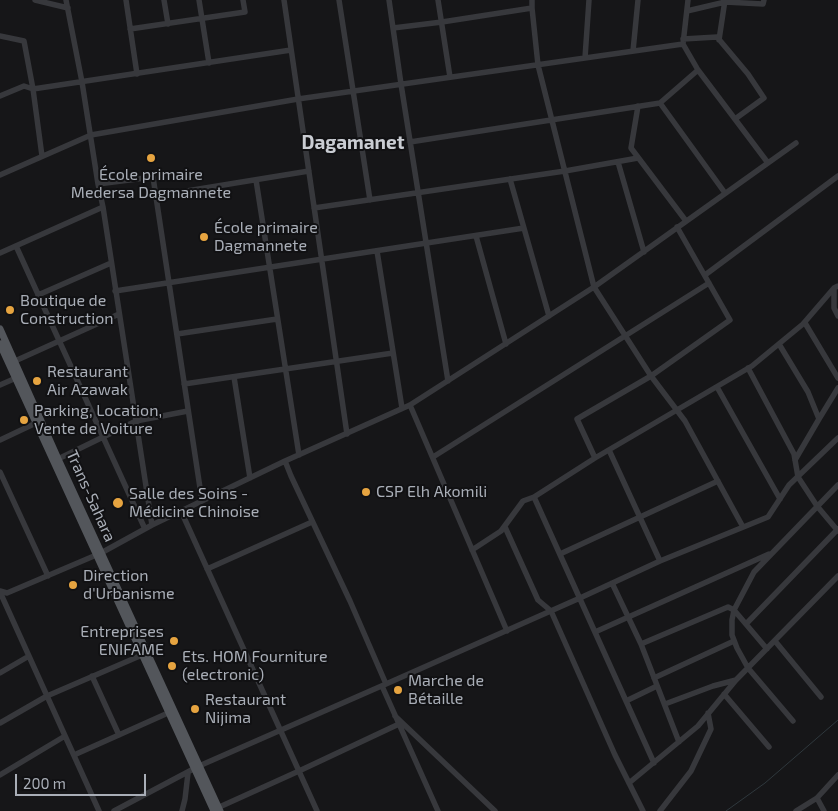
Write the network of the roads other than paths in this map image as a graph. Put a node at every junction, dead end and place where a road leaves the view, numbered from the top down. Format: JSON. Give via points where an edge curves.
{"nodes":[{"id":1,"x":35,"y":0,"type":"edge"},
{"id":2,"x":66,"y":0,"type":"edge"},
{"id":3,"x":126,"y":0,"type":"edge"},
{"id":4,"x":164,"y":0,"type":"edge"},
{"id":5,"x":199,"y":0,"type":"edge"},
{"id":6,"x":243,"y":0,"type":"edge"},
{"id":7,"x":284,"y":0,"type":"edge"},
{"id":8,"x":339,"y":0,"type":"edge"},
{"id":9,"x":389,"y":0,"type":"edge"},
{"id":10,"x":438,"y":0,"type":"edge"},
{"id":11,"x":532,"y":0,"type":"edge"},
{"id":12,"x":589,"y":0,"type":"edge"},
{"id":13,"x":638,"y":0,"type":"edge"},
{"id":14,"x":688,"y":0,"type":"edge"},
{"id":15,"x":764,"y":0,"type":"edge"},
{"id":16,"x":725,"y":1,"type":"edge"},
{"id":17,"x":68,"y":8,"type":"junction"},
{"id":18,"x":532,"y":8,"type":"junction"},
{"id":19,"x":687,"y":10,"type":"junction"},
{"id":20,"x":202,"y":19,"type":"junction"},
{"id":21,"x":442,"y":22,"type":"junction"},
{"id":22,"x":168,"y":24,"type":"junction"},
{"id":23,"x":393,"y":28,"type":"junction"},
{"id":24,"x":130,"y":30,"type":"junction"},
{"id":25,"x":0,"y":36,"type":"edge"},
{"id":26,"x":719,"y":40,"type":"junction"},
{"id":27,"x":683,"y":41,"type":"junction"},
{"id":28,"x":291,"y":50,"type":"junction"},
{"id":29,"x":633,"y":51,"type":"junction"},
{"id":30,"x":584,"y":58,"type":"junction"},
{"id":31,"x":209,"y":63,"type":"junction"},
{"id":32,"x":538,"y":64,"type":"junction"},
{"id":33,"x":698,"y":70,"type":"junction"},
{"id":34,"x":137,"y":74,"type":"junction"},
{"id":35,"x":450,"y":77,"type":"junction"},
{"id":36,"x":82,"y":82,"type":"junction"},
{"id":37,"x":401,"y":84,"type":"junction"},
{"id":38,"x":33,"y":89,"type":"junction"},
{"id":39,"x":353,"y":91,"type":"junction"},
{"id":40,"x":0,"y":95,"type":"edge"},
{"id":41,"x":298,"y":99,"type":"junction"},
{"id":42,"x":660,"y":103,"type":"junction"},
{"id":43,"x":638,"y":106,"type":"junction"},
{"id":44,"x":735,"y":119,"type":"junction"},
{"id":45,"x":552,"y":120,"type":"junction"},
{"id":46,"x":91,"y":135,"type":"junction"},
{"id":47,"x":410,"y":142,"type":"junction"},
{"id":48,"x":796,"y":143,"type":"dead end"},
{"id":49,"x":42,"y":156,"type":"junction"},
{"id":50,"x":638,"y":158,"type":"junction"},
{"id":51,"x":618,"y":162,"type":"junction"},
{"id":52,"x":768,"y":163,"type":"junction"},
{"id":53,"x":309,"y":171,"type":"junction"},
{"id":54,"x":565,"y":171,"type":"junction"},
{"id":55,"x":0,"y":175,"type":"edge"},
{"id":56,"x":838,"y":176,"type":"edge"},
{"id":57,"x":510,"y":179,"type":"junction"},
{"id":58,"x":256,"y":180,"type":"junction"},
{"id":59,"x":98,"y":184,"type":"junction"},
{"id":60,"x":418,"y":193,"type":"junction"},
{"id":61,"x":725,"y":193,"type":"junction"},
{"id":62,"x":156,"y":196,"type":"junction"},
{"id":63,"x":370,"y":200,"type":"junction"},
{"id":64,"x":103,"y":207,"type":"junction"},
{"id":65,"x":314,"y":208,"type":"junction"},
{"id":66,"x":686,"y":221,"type":"junction"},
{"id":67,"x":524,"y":228,"type":"junction"},
{"id":68,"x":677,"y":228,"type":"junction"},
{"id":69,"x":476,"y":236,"type":"junction"},
{"id":70,"x":426,"y":244,"type":"junction"},
{"id":71,"x":16,"y":246,"type":"junction"},
{"id":72,"x":377,"y":251,"type":"junction"},
{"id":73,"x":644,"y":252,"type":"junction"},
{"id":74,"x":0,"y":253,"type":"edge"},
{"id":75,"x":322,"y":260,"type":"junction"},
{"id":76,"x":111,"y":263,"type":"junction"},
{"id":77,"x":270,"y":268,"type":"junction"},
{"id":78,"x":704,"y":275,"type":"junction"},
{"id":79,"x":169,"y":283,"type":"junction"},
{"id":80,"x":709,"y":284,"type":"junction"},
{"id":81,"x":836,"y":287,"type":"edge"},
{"id":82,"x":594,"y":288,"type":"junction"},
{"id":83,"x":116,"y":292,"type":"junction"},
{"id":84,"x":38,"y":295,"type":"junction"},
{"id":85,"x":119,"y":314,"type":"junction"},
{"id":86,"x":549,"y":316,"type":"junction"},
{"id":87,"x":838,"y":316,"type":"edge"},
{"id":88,"x":278,"y":319,"type":"junction"},
{"id":89,"x":805,"y":323,"type":"junction"},
{"id":90,"x":0,"y":328,"type":"edge"},
{"id":91,"x":177,"y":334,"type":"junction"},
{"id":92,"x":626,"y":336,"type":"junction"},
{"id":93,"x":1,"y":340,"type":"edge"},
{"id":94,"x":59,"y":342,"type":"junction"},
{"id":95,"x":506,"y":344,"type":"junction"},
{"id":96,"x":780,"y":344,"type":"junction"},
{"id":97,"x":393,"y":353,"type":"junction"},
{"id":98,"x":15,"y":361,"type":"junction"},
{"id":99,"x":336,"y":361,"type":"junction"},
{"id":100,"x":748,"y":368,"type":"junction"},
{"id":101,"x":285,"y":369,"type":"junction"},
{"id":102,"x":651,"y":376,"type":"junction"},
{"id":103,"x":234,"y":377,"type":"junction"},
{"id":104,"x":16,"y":378,"type":"junction"},
{"id":105,"x":838,"y":378,"type":"edge"},
{"id":106,"x":448,"y":381,"type":"junction"},
{"id":107,"x":184,"y":384,"type":"junction"},
{"id":108,"x":0,"y":385,"type":"edge"},
{"id":109,"x":717,"y":386,"type":"junction"},
{"id":110,"x":838,"y":388,"type":"edge"},
{"id":111,"x":410,"y":404,"type":"junction"},
{"id":112,"x":402,"y":408,"type":"junction"},
{"id":113,"x":188,"y":411,"type":"junction"},
{"id":114,"x":677,"y":411,"type":"junction"},
{"id":115,"x":819,"y":419,"type":"junction"},
{"id":116,"x":136,"y":421,"type":"junction"},
{"id":117,"x":36,"y":423,"type":"junction"},
{"id":118,"x":347,"y":434,"type":"junction"},
{"id":119,"x":103,"y":437,"type":"junction"},
{"id":120,"x":838,"y":438,"type":"edge"},
{"id":121,"x":0,"y":440,"type":"edge"},
{"id":122,"x":609,"y":450,"type":"junction"},
{"id":123,"x":299,"y":455,"type":"junction"},
{"id":124,"x":433,"y":457,"type":"junction"},
{"id":125,"x":595,"y":458,"type":"junction"},
{"id":126,"x":58,"y":459,"type":"junction"},
{"id":127,"x":796,"y":460,"type":"junction"},
{"id":128,"x":285,"y":461,"type":"junction"},
{"id":129,"x":0,"y":472,"type":"edge"},
{"id":130,"x":798,"y":477,"type":"junction"},
{"id":131,"x":250,"y":478,"type":"junction"},
{"id":132,"x":718,"y":482,"type":"junction"},
{"id":133,"x":838,"y":485,"type":"edge"},
{"id":134,"x":534,"y":497,"type":"junction"},
{"id":135,"x":780,"y":499,"type":"junction"},
{"id":136,"x":202,"y":501,"type":"junction"},
{"id":137,"x":817,"y":506,"type":"junction"},
{"id":138,"x":181,"y":511,"type":"junction"},
{"id":139,"x":640,"y":517,"type":"junction"},
{"id":140,"x":312,"y":522,"type":"junction"},
{"id":141,"x":152,"y":525,"type":"junction"},
{"id":142,"x":505,"y":527,"type":"junction"},
{"id":143,"x":743,"y":527,"type":"junction"},
{"id":144,"x":145,"y":529,"type":"junction"},
{"id":145,"x":838,"y":530,"type":"edge"},
{"id":146,"x":472,"y":550,"type":"junction"},
{"id":147,"x":772,"y":552,"type":"junction"},
{"id":148,"x":99,"y":554,"type":"junction"},
{"id":149,"x":560,"y":554,"type":"junction"},
{"id":150,"x":660,"y":561,"type":"junction"},
{"id":151,"x":207,"y":569,"type":"junction"},
{"id":152,"x":48,"y":576,"type":"junction"},
{"id":153,"x":838,"y":576,"type":"edge"},
{"id":154,"x":612,"y":583,"type":"junction"},
{"id":155,"x":0,"y":592,"type":"edge"},
{"id":156,"x":580,"y":598,"type":"junction"},
{"id":157,"x":734,"y":610,"type":"junction"},
{"id":158,"x":551,"y":611,"type":"junction"},
{"id":159,"x":628,"y":617,"type":"junction"},
{"id":160,"x":746,"y":624,"type":"junction"},
{"id":161,"x":507,"y":631,"type":"junction"},
{"id":162,"x":595,"y":632,"type":"junction"},
{"id":163,"x":734,"y":641,"type":"junction"},
{"id":164,"x":775,"y":641,"type":"junction"},
{"id":165,"x":641,"y":644,"type":"junction"},
{"id":166,"x":767,"y":649,"type":"junction"},
{"id":167,"x":142,"y":655,"type":"junction"},
{"id":168,"x":29,"y":656,"type":"junction"},
{"id":169,"x":748,"y":668,"type":"junction"},
{"id":170,"x":0,"y":673,"type":"edge"},
{"id":171,"x":92,"y":676,"type":"junction"},
{"id":172,"x":654,"y":678,"type":"junction"},
{"id":173,"x":736,"y":680,"type":"junction"},
{"id":174,"x":384,"y":685,"type":"junction"},
{"id":175,"x":657,"y":686,"type":"junction"},
{"id":176,"x":724,"y":694,"type":"junction"},
{"id":177,"x":47,"y":696,"type":"junction"},
{"id":178,"x":821,"y":696,"type":"dead end"},
{"id":179,"x":626,"y":701,"type":"junction"},
{"id":180,"x":665,"y":704,"type":"junction"},
{"id":181,"x":168,"y":713,"type":"junction"},
{"id":182,"x":708,"y":713,"type":"junction"},
{"id":183,"x":395,"y":716,"type":"junction"},
{"id":184,"x":794,"y":721,"type":"dead end"},
{"id":185,"x":0,"y":723,"type":"edge"},
{"id":186,"x":399,"y":724,"type":"junction"},
{"id":187,"x":281,"y":731,"type":"junction"},
{"id":188,"x":180,"y":732,"type":"junction"},
{"id":189,"x":119,"y":735,"type":"junction"},
{"id":190,"x":65,"y":736,"type":"junction"},
{"id":191,"x":679,"y":742,"type":"junction"},
{"id":192,"x":769,"y":747,"type":"dead end"},
{"id":193,"x":74,"y":755,"type":"junction"},
{"id":194,"x":654,"y":763,"type":"junction"},
{"id":195,"x":194,"y":770,"type":"junction"},
{"id":196,"x":299,"y":771,"type":"junction"},
{"id":197,"x":0,"y":775,"type":"edge"},
{"id":198,"x":838,"y":775,"type":"edge"},
{"id":199,"x":629,"y":783,"type":"junction"},
{"id":200,"x":817,"y":798,"type":"junction"},
{"id":201,"x":216,"y":810,"type":"edge"},
{"id":202,"x":99,"y":811,"type":"edge"},
{"id":203,"x":114,"y":811,"type":"edge"},
{"id":204,"x":182,"y":811,"type":"edge"},
{"id":205,"x":317,"y":811,"type":"edge"},
{"id":206,"x":438,"y":811,"type":"edge"},
{"id":207,"x":495,"y":811,"type":"edge"},
{"id":208,"x":642,"y":811,"type":"edge"},
{"id":209,"x":660,"y":811,"type":"edge"},
{"id":210,"x":796,"y":811,"type":"edge"},
{"id":211,"x":824,"y":811,"type":"edge"}],
"edges":[{"from":1,"to":17,"type":"street"},
{"from":2,"to":17,"type":"street"},
{"from":3,"to":24,"type":"street"},
{"from":4,"to":22,"type":"street"},
{"from":5,"to":20,"type":"street"},
{"from":6,"to":20,"type":"street","via":[[245,12]]},
{"from":7,"to":28,"type":"street"},
{"from":8,"to":39,"type":"street"},
{"from":9,"to":23,"type":"street"},
{"from":10,"to":21,"type":"street"},
{"from":11,"to":18,"type":"street"},
{"from":12,"to":30,"type":"street"},
{"from":13,"to":29,"type":"street"},
{"from":14,"to":19,"type":"street"},
{"from":15,"to":16,"type":"street","via":[[763,4]]},
{"from":16,"to":19,"type":"street"},
{"from":16,"to":26,"type":"street"},
{"from":17,"to":36,"type":"street"},
{"from":18,"to":21,"type":"street"},
{"from":18,"to":32,"type":"street"},
{"from":19,"to":27,"type":"street"},
{"from":20,"to":22,"type":"street"},
{"from":20,"to":31,"type":"street"},
{"from":21,"to":23,"type":"street"},
{"from":21,"to":35,"type":"street"},
{"from":22,"to":24,"type":"street"},
{"from":23,"to":37,"type":"street"},
{"from":24,"to":34,"type":"street"},
{"from":25,"to":38,"type":"street","via":[[24,41]]},
{"from":26,"to":27,"type":"street","via":[[717,37]]},
{"from":26,"to":44,"type":"street","via":[[764,98]]},
{"from":27,"to":29,"type":"street"},
{"from":27,"to":33,"type":"street"},
{"from":28,"to":31,"type":"street"},
{"from":28,"to":41,"type":"street"},
{"from":29,"to":30,"type":"street"},
{"from":30,"to":32,"type":"street"},
{"from":31,"to":34,"type":"street"},
{"from":32,"to":35,"type":"street"},
{"from":32,"to":45,"type":"street"},
{"from":33,"to":42,"type":"street"},
{"from":33,"to":44,"type":"street"},
{"from":34,"to":36,"type":"street"},
{"from":35,"to":37,"type":"street"},
{"from":36,"to":38,"type":"street"},
{"from":36,"to":46,"type":"street"},
{"from":37,"to":39,"type":"street"},
{"from":37,"to":47,"type":"street"},
{"from":38,"to":40,"type":"street","via":[[24,86]]},
{"from":38,"to":49,"type":"street"},
{"from":39,"to":41,"type":"street"},
{"from":39,"to":63,"type":"street"},
{"from":41,"to":46,"type":"street"},
{"from":41,"to":53,"type":"street"},
{"from":42,"to":43,"type":"street"},
{"from":42,"to":61,"type":"street"},
{"from":43,"to":45,"type":"street"},
{"from":43,"to":50,"type":"street","via":[[631,148]]},
{"from":44,"to":52,"type":"street"},
{"from":45,"to":47,"type":"street"},
{"from":45,"to":54,"type":"street"},
{"from":46,"to":49,"type":"street"},
{"from":46,"to":59,"type":"street"},
{"from":47,"to":60,"type":"street"},
{"from":48,"to":52,"type":"street"},
{"from":49,"to":55,"type":"street"},
{"from":50,"to":51,"type":"street"},
{"from":50,"to":66,"type":"street"},
{"from":51,"to":54,"type":"street"},
{"from":51,"to":73,"type":"street"},
{"from":52,"to":61,"type":"street"},
{"from":53,"to":58,"type":"street"},
{"from":53,"to":65,"type":"street"},
{"from":54,"to":57,"type":"street"},
{"from":54,"to":82,"type":"street"},
{"from":56,"to":78,"type":"street"},
{"from":57,"to":60,"type":"street"},
{"from":57,"to":67,"type":"street"},
{"from":58,"to":62,"type":"street"},
{"from":58,"to":77,"type":"street"},
{"from":59,"to":62,"type":"street","via":[[153,177]]},
{"from":59,"to":64,"type":"street"},
{"from":60,"to":63,"type":"street"},
{"from":60,"to":70,"type":"street"},
{"from":61,"to":66,"type":"street"},
{"from":62,"to":79,"type":"street"},
{"from":63,"to":65,"type":"street"},
{"from":64,"to":71,"type":"street"},
{"from":64,"to":76,"type":"street"},
{"from":65,"to":75,"type":"street"},
{"from":66,"to":68,"type":"street"},
{"from":67,"to":69,"type":"street"},
{"from":67,"to":86,"type":"street"},
{"from":68,"to":73,"type":"street"},
{"from":68,"to":78,"type":"street"},
{"from":69,"to":70,"type":"street"},
{"from":69,"to":95,"type":"street"},
{"from":70,"to":72,"type":"street"},
{"from":70,"to":106,"type":"street"},
{"from":71,"to":74,"type":"street"},
{"from":71,"to":84,"type":"street"},
{"from":72,"to":75,"type":"street"},
{"from":72,"to":97,"type":"street"},
{"from":73,"to":82,"type":"street"},
{"from":75,"to":77,"type":"street"},
{"from":75,"to":99,"type":"street"},
{"from":76,"to":83,"type":"street"},
{"from":76,"to":84,"type":"street"},
{"from":77,"to":79,"type":"street"},
{"from":77,"to":88,"type":"street"},
{"from":78,"to":80,"type":"street"},
{"from":79,"to":83,"type":"street"},
{"from":79,"to":91,"type":"street"},
{"from":80,"to":92,"type":"street"},
{"from":80,"to":102,"type":"street","via":[[730,320]]},
{"from":81,"to":87,"type":"street","via":[[834,308]]},
{"from":81,"to":89,"type":"street"},
{"from":82,"to":86,"type":"street"},
{"from":82,"to":92,"type":"street"},
{"from":83,"to":85,"type":"street"},
{"from":84,"to":94,"type":"street"},
{"from":85,"to":94,"type":"street"},
{"from":85,"to":116,"type":"street"},
{"from":86,"to":95,"type":"street"},
{"from":88,"to":91,"type":"street"},
{"from":88,"to":101,"type":"street"},
{"from":89,"to":96,"type":"street"},
{"from":89,"to":105,"type":"street"},
{"from":90,"to":93,"type":"main road","name":"Trans-Sahara"},
{"from":91,"to":107,"type":"street"},
{"from":92,"to":102,"type":"street"},
{"from":92,"to":124,"type":"street"},
{"from":93,"to":98,"type":"main road","name":"Trans-Sahara"},
{"from":93,"to":104,"type":"main road","name":"Trans-Sahara"},
{"from":94,"to":98,"type":"street"},
{"from":94,"to":119,"type":"street"},
{"from":95,"to":106,"type":"street"},
{"from":96,"to":100,"type":"street"},
{"from":96,"to":115,"type":"street","via":[[808,392]]},
{"from":97,"to":99,"type":"street"},
{"from":97,"to":112,"type":"street"},
{"from":98,"to":126,"type":"main road","name":"Trans-Sahara"},
{"from":99,"to":101,"type":"street"},
{"from":99,"to":118,"type":"street"},
{"from":100,"to":109,"type":"street"},
{"from":100,"to":127,"type":"street"},
{"from":101,"to":103,"type":"street"},
{"from":101,"to":123,"type":"street"},
{"from":102,"to":114,"type":"street"},
{"from":102,"to":125,"type":"street","via":[[577,420]]},
{"from":103,"to":107,"type":"street"},
{"from":103,"to":131,"type":"street"},
{"from":104,"to":108,"type":"street"},
{"from":104,"to":117,"type":"main road","name":"Trans-Sahara"},
{"from":106,"to":111,"type":"street"},
{"from":107,"to":113,"type":"street"},
{"from":109,"to":114,"type":"street"},
{"from":109,"to":135,"type":"street"},
{"from":110,"to":115,"type":"street"},
{"from":111,"to":112,"type":"street"},
{"from":111,"to":124,"type":"street"},
{"from":112,"to":118,"type":"street"},
{"from":113,"to":116,"type":"street"},
{"from":113,"to":136,"type":"street"},
{"from":114,"to":122,"type":"street"},
{"from":114,"to":132,"type":"street"},
{"from":115,"to":127,"type":"street"},
{"from":116,"to":119,"type":"street"},
{"from":116,"to":141,"type":"street"},
{"from":117,"to":121,"type":"street"},
{"from":117,"to":148,"type":"main road","name":"Trans-Sahara"},
{"from":118,"to":123,"type":"street"},
{"from":119,"to":126,"type":"street"},
{"from":119,"to":144,"type":"street"},
{"from":120,"to":130,"type":"street"},
{"from":122,"to":125,"type":"street"},
{"from":122,"to":139,"type":"street"},
{"from":123,"to":128,"type":"street"},
{"from":124,"to":146,"type":"street"},
{"from":125,"to":134,"type":"street"},
{"from":126,"to":148,"type":"main road","name":"Trans-Sahara"},
{"from":127,"to":130,"type":"street"},
{"from":128,"to":131,"type":"street"},
{"from":128,"to":140,"type":"street"},
{"from":129,"to":152,"type":"street"},
{"from":130,"to":135,"type":"street"},
{"from":130,"to":137,"type":"street"},
{"from":131,"to":136,"type":"street"},
{"from":132,"to":139,"type":"street"},
{"from":132,"to":143,"type":"street"},
{"from":133,"to":137,"type":"street"},
{"from":134,"to":142,"type":"street","via":[[524,501]]},
{"from":134,"to":149,"type":"street"},
{"from":135,"to":143,"type":"street","via":[[768,517]]},
{"from":136,"to":138,"type":"street"},
{"from":137,"to":145,"type":"street"},
{"from":137,"to":147,"type":"street"},
{"from":138,"to":141,"type":"street"},
{"from":138,"to":151,"type":"street"},
{"from":139,"to":149,"type":"street"},
{"from":139,"to":150,"type":"street"},
{"from":140,"to":151,"type":"street"},
{"from":140,"to":174,"type":"street","via":[[350,601]]},
{"from":141,"to":144,"type":"street"},
{"from":142,"to":146,"type":"street"},
{"from":142,"to":158,"type":"street","via":[[538,600]]},
{"from":143,"to":150,"type":"street"},
{"from":144,"to":148,"type":"street"},
{"from":145,"to":160,"type":"street"},
{"from":146,"to":161,"type":"street"},
{"from":147,"to":157,"type":"street","via":[[754,572]]},
{"from":147,"to":159,"type":"street"},
{"from":148,"to":152,"type":"street"},
{"from":148,"to":167,"type":"main road","name":"Trans-Sahara"},
{"from":148,"to":188,"type":"main road","name":"Trans-Sahara"},
{"from":149,"to":156,"type":"street"},
{"from":150,"to":154,"type":"street"},
{"from":151,"to":187,"type":"street"},
{"from":152,"to":155,"type":"street","via":[[7,593]]},
{"from":153,"to":164,"type":"street"},
{"from":154,"to":156,"type":"street"},
{"from":154,"to":159,"type":"street"},
{"from":155,"to":168,"type":"street"},
{"from":156,"to":158,"type":"street"},
{"from":156,"to":162,"type":"street"},
{"from":157,"to":160,"type":"street"},
{"from":157,"to":163,"type":"street"},
{"from":157,"to":165,"type":"street","via":[[728,607]]},
{"from":158,"to":161,"type":"street"},
{"from":158,"to":199,"type":"street"},
{"from":159,"to":162,"type":"street"},
{"from":159,"to":165,"type":"street"},
{"from":160,"to":166,"type":"street"},
{"from":161,"to":174,"type":"street"},
{"from":162,"to":179,"type":"street"},
{"from":163,"to":169,"type":"street"},
{"from":163,"to":172,"type":"street"},
{"from":164,"to":166,"type":"street"},
{"from":164,"to":178,"type":"street"},
{"from":165,"to":172,"type":"street"},
{"from":166,"to":169,"type":"street"},
{"from":167,"to":171,"type":"street"},
{"from":167,"to":181,"type":"main road","name":"Trans-Sahara"},
{"from":168,"to":170,"type":"street"},
{"from":168,"to":177,"type":"street"},
{"from":169,"to":173,"type":"street"},
{"from":169,"to":184,"type":"street"},
{"from":171,"to":177,"type":"street"},
{"from":171,"to":189,"type":"street"},
{"from":172,"to":175,"type":"street"},
{"from":173,"to":176,"type":"street"},
{"from":173,"to":180,"type":"street"},
{"from":174,"to":183,"type":"street"},
{"from":174,"to":187,"type":"street"},
{"from":175,"to":179,"type":"street"},
{"from":175,"to":180,"type":"street"},
{"from":176,"to":182,"type":"street"},
{"from":176,"to":192,"type":"street"},
{"from":177,"to":185,"type":"street"},
{"from":177,"to":190,"type":"street"},
{"from":179,"to":194,"type":"street"},
{"from":180,"to":191,"type":"street"},
{"from":181,"to":188,"type":"main road","name":"Trans-Sahara"},
{"from":181,"to":189,"type":"street"},
{"from":182,"to":191,"type":"street"},
{"from":182,"to":209,"type":"street","via":[[711,729],[691,771]]},
{"from":183,"to":186,"type":"street"},
{"from":183,"to":207,"type":"street"},
{"from":186,"to":196,"type":"street"},
{"from":186,"to":206,"type":"street"},
{"from":187,"to":195,"type":"street"},
{"from":187,"to":196,"type":"street"},
{"from":188,"to":195,"type":"main road","name":"Trans-Sahara"},
{"from":189,"to":193,"type":"street"},
{"from":190,"to":193,"type":"street"},
{"from":190,"to":197,"type":"street"},
{"from":191,"to":194,"type":"street"},
{"from":193,"to":202,"type":"street"},
{"from":194,"to":199,"type":"street"},
{"from":195,"to":201,"type":"main road","name":"Trans-Sahara"},
{"from":195,"to":203,"type":"street"},
{"from":195,"to":204,"type":"street"},
{"from":196,"to":201,"type":"street"},
{"from":196,"to":205,"type":"street"},
{"from":198,"to":200,"type":"street"},
{"from":199,"to":208,"type":"street"},
{"from":200,"to":210,"type":"street"},
{"from":200,"to":211,"type":"street"}]}
